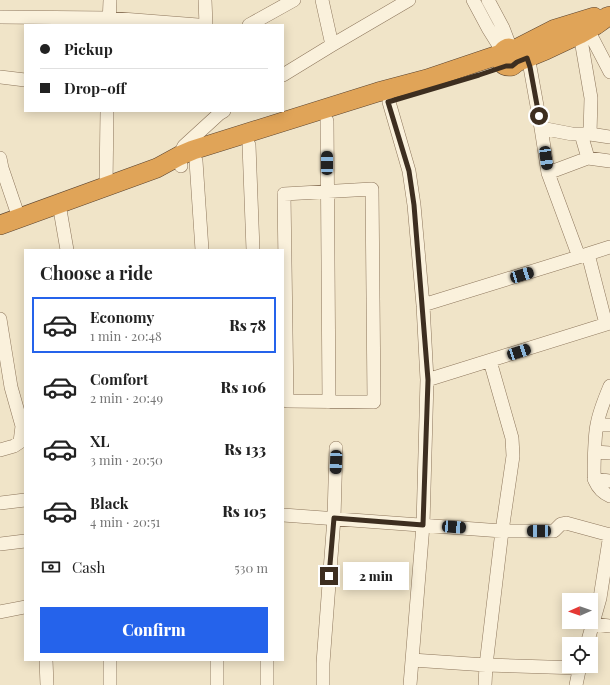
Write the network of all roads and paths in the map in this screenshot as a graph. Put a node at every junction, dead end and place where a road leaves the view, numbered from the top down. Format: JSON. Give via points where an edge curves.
{"nodes":[{"id":1,"x":110,"y":0,"type":"edge"},
{"id":2,"x":205,"y":0,"type":"edge"},
{"id":3,"x":294,"y":0,"type":"edge"},
{"id":4,"x":322,"y":0,"type":"edge"},
{"id":5,"x":409,"y":0,"type":"edge"},
{"id":6,"x":473,"y":0,"type":"edge"},
{"id":7,"x":488,"y":0,"type":"edge"},
{"id":8,"x":0,"y":17,"type":"edge"},
{"id":9,"x":609,"y":17,"type":"edge"},
{"id":10,"x":109,"y":22,"type":"edge"},
{"id":11,"x":168,"y":24,"type":"edge"},
{"id":12,"x":206,"y":24,"type":"edge"},
{"id":13,"x":251,"y":24,"type":"edge"},
{"id":14,"x":584,"y":32,"type":"junction"},
{"id":15,"x":332,"y":45,"type":"junction"},
{"id":16,"x":511,"y":56,"type":"junction"},
{"id":17,"x":610,"y":72,"type":"edge"},
{"id":18,"x":284,"y":74,"type":"edge"},
{"id":19,"x":0,"y":77,"type":"edge"},
{"id":20,"x":24,"y":80,"type":"edge"},
{"id":21,"x":388,"y":102,"type":"junction"},
{"id":22,"x":107,"y":112,"type":"edge"},
{"id":23,"x":220,"y":112,"type":"edge"},
{"id":24,"x":327,"y":120,"type":"junction"},
{"id":25,"x":541,"y":128,"type":"junction"},
{"id":26,"x":586,"y":134,"type":"junction"},
{"id":27,"x":610,"y":137,"type":"edge"},
{"id":28,"x":249,"y":145,"type":"junction"},
{"id":29,"x":588,"y":158,"type":"junction"},
{"id":30,"x":186,"y":161,"type":"junction"},
{"id":31,"x":610,"y":161,"type":"edge"},
{"id":32,"x":1,"y":165,"type":"edge"},
{"id":33,"x":548,"y":173,"type":"junction"},
{"id":34,"x":106,"y":187,"type":"junction"},
{"id":35,"x":327,"y":192,"type":"junction"},
{"id":36,"x":59,"y":204,"type":"junction"},
{"id":37,"x":19,"y":218,"type":"junction"},
{"id":38,"x":0,"y":225,"type":"edge"},
{"id":39,"x":610,"y":247,"type":"edge"},
{"id":40,"x":67,"y":249,"type":"edge"},
{"id":41,"x":202,"y":249,"type":"edge"},
{"id":42,"x":253,"y":249,"type":"edge"},
{"id":43,"x":583,"y":256,"type":"junction"},
{"id":44,"x":422,"y":305,"type":"junction"},
{"id":45,"x":608,"y":323,"type":"edge"},
{"id":46,"x":1,"y":326,"type":"edge"},
{"id":47,"x":490,"y":361,"type":"junction"},
{"id":48,"x":428,"y":380,"type":"junction"},
{"id":49,"x":610,"y":386,"type":"edge"},
{"id":50,"x":6,"y":388,"type":"edge"},
{"id":51,"x":329,"y":402,"type":"junction"},
{"id":52,"x":597,"y":425,"type":"junction"},
{"id":53,"x":610,"y":425,"type":"edge"},
{"id":54,"x":336,"y":448,"type":"dead end"},
{"id":55,"x":0,"y":450,"type":"edge"},
{"id":56,"x":595,"y":452,"type":"junction"},
{"id":57,"x":610,"y":453,"type":"edge"},
{"id":58,"x":594,"y":479,"type":"junction"},
{"id":59,"x":610,"y":481,"type":"edge"},
{"id":60,"x":610,"y":496,"type":"edge"},
{"id":61,"x":24,"y":500,"type":"edge"},
{"id":62,"x":0,"y":503,"type":"edge"},
{"id":63,"x":284,"y":515,"type":"edge"},
{"id":64,"x":334,"y":518,"type":"junction"},
{"id":65,"x":423,"y":525,"type":"junction"},
{"id":66,"x":502,"y":531,"type":"junction"},
{"id":67,"x":610,"y":535,"type":"edge"},
{"id":68,"x":24,"y":541,"type":"edge"},
{"id":69,"x":0,"y":544,"type":"edge"},
{"id":70,"x":605,"y":599,"type":"edge"},
{"id":71,"x":24,"y":607,"type":"edge"},
{"id":72,"x":0,"y":612,"type":"edge"},
{"id":73,"x":598,"y":614,"type":"edge"},
{"id":74,"x":598,"y":625,"type":"edge"},
{"id":75,"x":610,"y":626,"type":"edge"},
{"id":76,"x":412,"y":660,"type":"junction"},
{"id":77,"x":46,"y":661,"type":"edge"},
{"id":78,"x":110,"y":661,"type":"edge"},
{"id":79,"x":217,"y":661,"type":"edge"},
{"id":80,"x":267,"y":661,"type":"edge"},
{"id":81,"x":486,"y":665,"type":"junction"},
{"id":82,"x":562,"y":667,"type":"edge"},
{"id":83,"x":579,"y":673,"type":"edge"},
{"id":84,"x":47,"y":685,"type":"edge"},
{"id":85,"x":110,"y":685,"type":"edge"},
{"id":86,"x":217,"y":685,"type":"edge"},
{"id":87,"x":267,"y":685,"type":"edge"},
{"id":88,"x":323,"y":685,"type":"edge"},
{"id":89,"x":410,"y":685,"type":"edge"},
{"id":90,"x":485,"y":685,"type":"edge"},
{"id":91,"x":576,"y":685,"type":"edge"}],
"edges":[{"from":1,"to":10,"type":"street"},
{"from":2,"to":12,"type":"street"},
{"from":3,"to":13,"type":"street"},
{"from":4,"to":15,"type":"street"},
{"from":5,"to":15,"type":"street"},
{"from":6,"to":16,"type":"street","via":[[488,28]]},
{"from":7,"to":16,"type":"street","via":[[503,28]]},
{"from":8,"to":10,"type":"street"},
{"from":9,"to":14,"type":"highway"},
{"from":9,"to":16,"type":"highway","via":[[593,17],[555,29]]},
{"from":10,"to":11,"type":"street"},
{"from":14,"to":16,"type":"highway"},
{"from":14,"to":17,"type":"street"},
{"from":14,"to":26,"type":"street","via":[[591,98]]},
{"from":15,"to":18,"type":"street"},
{"from":16,"to":21,"type":"highway","via":[[479,75]]},
{"from":16,"to":25,"type":"street","via":[[530,67]]},
{"from":16,"to":30,"type":"highway","via":[[378,92],[193,150]]},
{"from":19,"to":20,"type":"street"},
{"from":21,"to":24,"type":"highway"},
{"from":21,"to":44,"type":"street","via":[[409,171]]},
{"from":22,"to":34,"type":"street"},
{"from":23,"to":30,"type":"street","via":[[184,146]]},
{"from":24,"to":28,"type":"highway"},
{"from":24,"to":35,"type":"street"},
{"from":25,"to":26,"type":"street"},
{"from":25,"to":33,"type":"street"},
{"from":26,"to":27,"type":"street"},
{"from":26,"to":29,"type":"street"},
{"from":28,"to":30,"type":"highway"},
{"from":28,"to":42,"type":"street"},
{"from":29,"to":31,"type":"street"},
{"from":29,"to":33,"type":"street"},
{"from":30,"to":34,"type":"highway","via":[[157,168]]},
{"from":30,"to":41,"type":"street"},
{"from":32,"to":37,"type":"street"},
{"from":33,"to":43,"type":"street"},
{"from":34,"to":36,"type":"highway"},
{"from":35,"to":51,"type":"street"},
{"from":35,"to":51,"type":"street","via":[[284,194],[287,401]]},
{"from":35,"to":51,"type":"street","via":[[372,190],[374,402]]},
{"from":36,"to":37,"type":"highway"},
{"from":36,"to":40,"type":"street"},
{"from":37,"to":38,"type":"highway"},
{"from":39,"to":43,"type":"street"},
{"from":43,"to":44,"type":"street"},
{"from":43,"to":45,"type":"street"},
{"from":44,"to":48,"type":"street"},
{"from":45,"to":47,"type":"street"},
{"from":46,"to":50,"type":"street"},
{"from":47,"to":48,"type":"street"},
{"from":47,"to":66,"type":"street","via":[[512,438],[513,456]]},
{"from":48,"to":65,"type":"street"},
{"from":49,"to":52,"type":"street"},
{"from":50,"to":55,"type":"street","via":[[22,426],[20,442]]},
{"from":52,"to":53,"type":"street"},
{"from":52,"to":56,"type":"street"},
{"from":54,"to":64,"type":"street"},
{"from":56,"to":57,"type":"street"},
{"from":56,"to":58,"type":"street"},
{"from":58,"to":59,"type":"street"},
{"from":58,"to":60,"type":"street","via":[[601,491]]},
{"from":61,"to":62,"type":"street"},
{"from":63,"to":64,"type":"street"},
{"from":64,"to":65,"type":"street"},
{"from":64,"to":88,"type":"street"},
{"from":65,"to":66,"type":"street"},
{"from":65,"to":76,"type":"street"},
{"from":66,"to":67,"type":"street","via":[[554,531],[566,522]]},
{"from":66,"to":81,"type":"street"},
{"from":67,"to":70,"type":"street"},
{"from":68,"to":69,"type":"street"},
{"from":70,"to":73,"type":"street"},
{"from":71,"to":72,"type":"street"},
{"from":74,"to":75,"type":"street"},
{"from":76,"to":81,"type":"street"},
{"from":76,"to":89,"type":"street"},
{"from":77,"to":84,"type":"street"},
{"from":78,"to":85,"type":"street"},
{"from":79,"to":86,"type":"street"},
{"from":80,"to":87,"type":"street"},
{"from":81,"to":82,"type":"street"},
{"from":81,"to":90,"type":"street"},
{"from":83,"to":91,"type":"street"}]}
